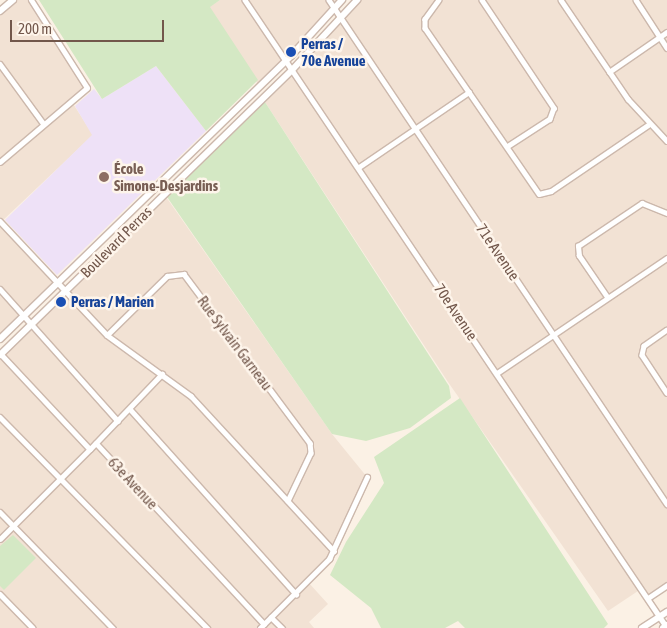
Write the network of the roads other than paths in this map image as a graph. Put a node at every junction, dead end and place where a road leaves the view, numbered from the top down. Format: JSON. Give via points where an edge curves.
{"nodes":[{"id":1,"x":13,"y":0,"type":"edge"},
{"id":2,"x":31,"y":0,"type":"edge"},
{"id":3,"x":245,"y":0,"type":"edge"},
{"id":4,"x":329,"y":0,"type":"edge"},
{"id":5,"x":342,"y":0,"type":"edge"},
{"id":6,"x":358,"y":0,"type":"edge"},
{"id":7,"x":439,"y":0,"type":"edge"},
{"id":8,"x":482,"y":0,"type":"edge"},
{"id":9,"x":561,"y":0,"type":"edge"},
{"id":10,"x":636,"y":0,"type":"edge"},
{"id":11,"x":335,"y":9,"type":"junction"},
{"id":12,"x":0,"y":11,"type":"edge"},
{"id":13,"x":341,"y":19,"type":"junction"},
{"id":14,"x":667,"y":32,"type":"edge"},
{"id":15,"x":660,"y":37,"type":"junction"},
{"id":16,"x":667,"y":48,"type":"edge"},
{"id":17,"x":286,"y":61,"type":"junction"},
{"id":18,"x":0,"y":64,"type":"edge"},
{"id":19,"x":292,"y":70,"type":"junction"},
{"id":20,"x":609,"y":72,"type":"junction"},
{"id":21,"x":469,"y":92,"type":"junction"},
{"id":22,"x":43,"y":123,"type":"junction"},
{"id":23,"x":648,"y":125,"type":"junction"},
{"id":24,"x":415,"y":128,"type":"junction"},
{"id":25,"x":667,"y":141,"type":"edge"},
{"id":26,"x":507,"y":147,"type":"junction"},
{"id":27,"x":0,"y":162,"type":"edge"},
{"id":28,"x":359,"y":167,"type":"junction"},
{"id":29,"x":667,"y":214,"type":"edge"},
{"id":30,"x":0,"y":221,"type":"edge"},
{"id":31,"x":667,"y":258,"type":"edge"},
{"id":32,"x":57,"y":284,"type":"junction"},
{"id":33,"x":0,"y":289,"type":"edge"},
{"id":34,"x":65,"y":292,"type":"junction"},
{"id":35,"x":607,"y":297,"type":"junction"},
{"id":36,"x":24,"y":316,"type":"junction"},
{"id":37,"x":32,"y":324,"type":"junction"},
{"id":38,"x":667,"y":330,"type":"edge"},
{"id":39,"x":107,"y":335,"type":"junction"},
{"id":40,"x":554,"y":335,"type":"junction"},
{"id":41,"x":0,"y":339,"type":"edge"},
{"id":42,"x":1,"y":355,"type":"edge"},
{"id":43,"x":497,"y":373,"type":"junction"},
{"id":44,"x":162,"y":374,"type":"junction"},
{"id":45,"x":667,"y":393,"type":"edge"},
{"id":46,"x":130,"y":409,"type":"junction"},
{"id":47,"x":0,"y":417,"type":"edge"},
{"id":48,"x":118,"y":421,"type":"junction"},
{"id":49,"x":96,"y":443,"type":"junction"},
{"id":50,"x":90,"y":449,"type":"junction"},
{"id":51,"x":367,"y":477,"type":"dead end"},
{"id":52,"x":61,"y":479,"type":"junction"},
{"id":53,"x":288,"y":500,"type":"junction"},
{"id":54,"x":667,"y":504,"type":"edge"},
{"id":55,"x":0,"y":512,"type":"edge"},
{"id":56,"x":14,"y":526,"type":"junction"},
{"id":57,"x":0,"y":539,"type":"edge"},
{"id":58,"x":334,"y":551,"type":"junction"},
{"id":59,"x":667,"y":585,"type":"edge"},
{"id":60,"x":0,"y":594,"type":"edge"},
{"id":61,"x":296,"y":594,"type":"junction"},
{"id":62,"x":648,"y":598,"type":"junction"},
{"id":63,"x":667,"y":612,"type":"edge"},
{"id":64,"x":271,"y":616,"type":"junction"},
{"id":65,"x":660,"y":616,"type":"junction"},
{"id":66,"x":264,"y":624,"type":"junction"},
{"id":67,"x":665,"y":626,"type":"edge"},
{"id":68,"x":33,"y":628,"type":"edge"},
{"id":69,"x":113,"y":628,"type":"edge"},
{"id":70,"x":207,"y":628,"type":"edge"},
{"id":71,"x":260,"y":628,"type":"edge"},
{"id":72,"x":282,"y":628,"type":"edge"},
{"id":73,"x":642,"y":628,"type":"edge"}],
"edges":[{"from":1,"to":12,"type":"main road"},
{"from":2,"to":22,"type":"street","via":[[88,88]]},
{"from":3,"to":17,"type":"street","name":"70e Avenue"},
{"from":4,"to":11,"type":"street","name":"71e Avenue"},
{"from":5,"to":11,"type":"main road","name":"Boulevard Perras"},
{"from":6,"to":13,"type":"main road","name":"Boulevard Perras"},
{"from":7,"to":21,"type":"street","via":[[424,25]]},
{"from":8,"to":26,"type":"street","via":[[554,108],[550,119]]},
{"from":9,"to":20,"type":"street"},
{"from":10,"to":15,"type":"street"},
{"from":11,"to":13,"type":"street","name":"71e Avenue"},
{"from":11,"to":17,"type":"main road","name":"Boulevard Perras"},
{"from":13,"to":19,"type":"main road","name":"Boulevard Perras"},
{"from":13,"to":24,"type":"street","name":"71e Avenue"},
{"from":14,"to":15,"type":"street"},
{"from":15,"to":16,"type":"street"},
{"from":15,"to":20,"type":"street"},
{"from":17,"to":19,"type":"street","name":"70e Avenue"},
{"from":17,"to":32,"type":"main road","name":"Boulevard Perras"},
{"from":18,"to":22,"type":"street"},
{"from":19,"to":28,"type":"street","name":"70e Avenue"},
{"from":19,"to":34,"type":"main road","name":"Boulevard Perras"},
{"from":20,"to":23,"type":"street"},
{"from":21,"to":24,"type":"street"},
{"from":21,"to":26,"type":"street"},
{"from":22,"to":27,"type":"street"},
{"from":23,"to":25,"type":"street"},
{"from":23,"to":26,"type":"street","via":[[544,194],[533,189]]},
{"from":24,"to":28,"type":"street"},
{"from":24,"to":40,"type":"street","name":"71e Avenue"},
{"from":28,"to":43,"type":"street","name":"70e Avenue"},
{"from":29,"to":35,"type":"street","via":[[642,203],[578,246],[579,256]]},
{"from":30,"to":32,"type":"street"},
{"from":31,"to":35,"type":"street"},
{"from":32,"to":34,"type":"street"},
{"from":32,"to":36,"type":"main road","name":"Boulevard Perras"},
{"from":33,"to":36,"type":"street"},
{"from":34,"to":37,"type":"main road","name":"Boulevard Perras"},
{"from":34,"to":39,"type":"street"},
{"from":35,"to":40,"type":"street"},
{"from":36,"to":37,"type":"street"},
{"from":36,"to":41,"type":"main road","name":"Boulevard Perras"},
{"from":37,"to":42,"type":"main road","name":"Boulevard Perras"},
{"from":37,"to":48,"type":"street"},
{"from":38,"to":45,"type":"street","via":[[644,346],[644,359]]},
{"from":39,"to":44,"type":"street"},
{"from":39,"to":53,"type":"street","name":"Rue Sylvain Garneau","via":[[167,276],[184,274],[310,443],[311,453]]},
{"from":40,"to":43,"type":"street"},
{"from":40,"to":54,"type":"street","name":"71e Avenue"},
{"from":42,"to":50,"type":"street","name":"63e Avenue"},
{"from":43,"to":62,"type":"street","name":"70e Avenue"},
{"from":44,"to":46,"type":"street"},
{"from":44,"to":53,"type":"street","via":[[192,396]]},
{"from":46,"to":48,"type":"street"},
{"from":46,"to":61,"type":"street"},
{"from":47,"to":52,"type":"street"},
{"from":48,"to":49,"type":"street"},
{"from":49,"to":50,"type":"street","name":"63e Avenue"},
{"from":49,"to":66,"type":"street","name":"63e Avenue"},
{"from":50,"to":52,"type":"street"},
{"from":51,"to":58,"type":"street"},
{"from":52,"to":56,"type":"street"},
{"from":52,"to":70,"type":"street"},
{"from":53,"to":58,"type":"street"},
{"from":55,"to":56,"type":"street"},
{"from":56,"to":57,"type":"street"},
{"from":56,"to":69,"type":"street"},
{"from":58,"to":61,"type":"street"},
{"from":59,"to":62,"type":"street"},
{"from":60,"to":68,"type":"street"},
{"from":61,"to":64,"type":"street"},
{"from":62,"to":65,"type":"street","name":"70e Avenue"},
{"from":63,"to":65,"type":"main road"},
{"from":64,"to":66,"type":"street"},
{"from":64,"to":72,"type":"street"},
{"from":65,"to":67,"type":"street","name":"70e Avenue"},
{"from":65,"to":73,"type":"main road"},
{"from":66,"to":71,"type":"street"}]}
